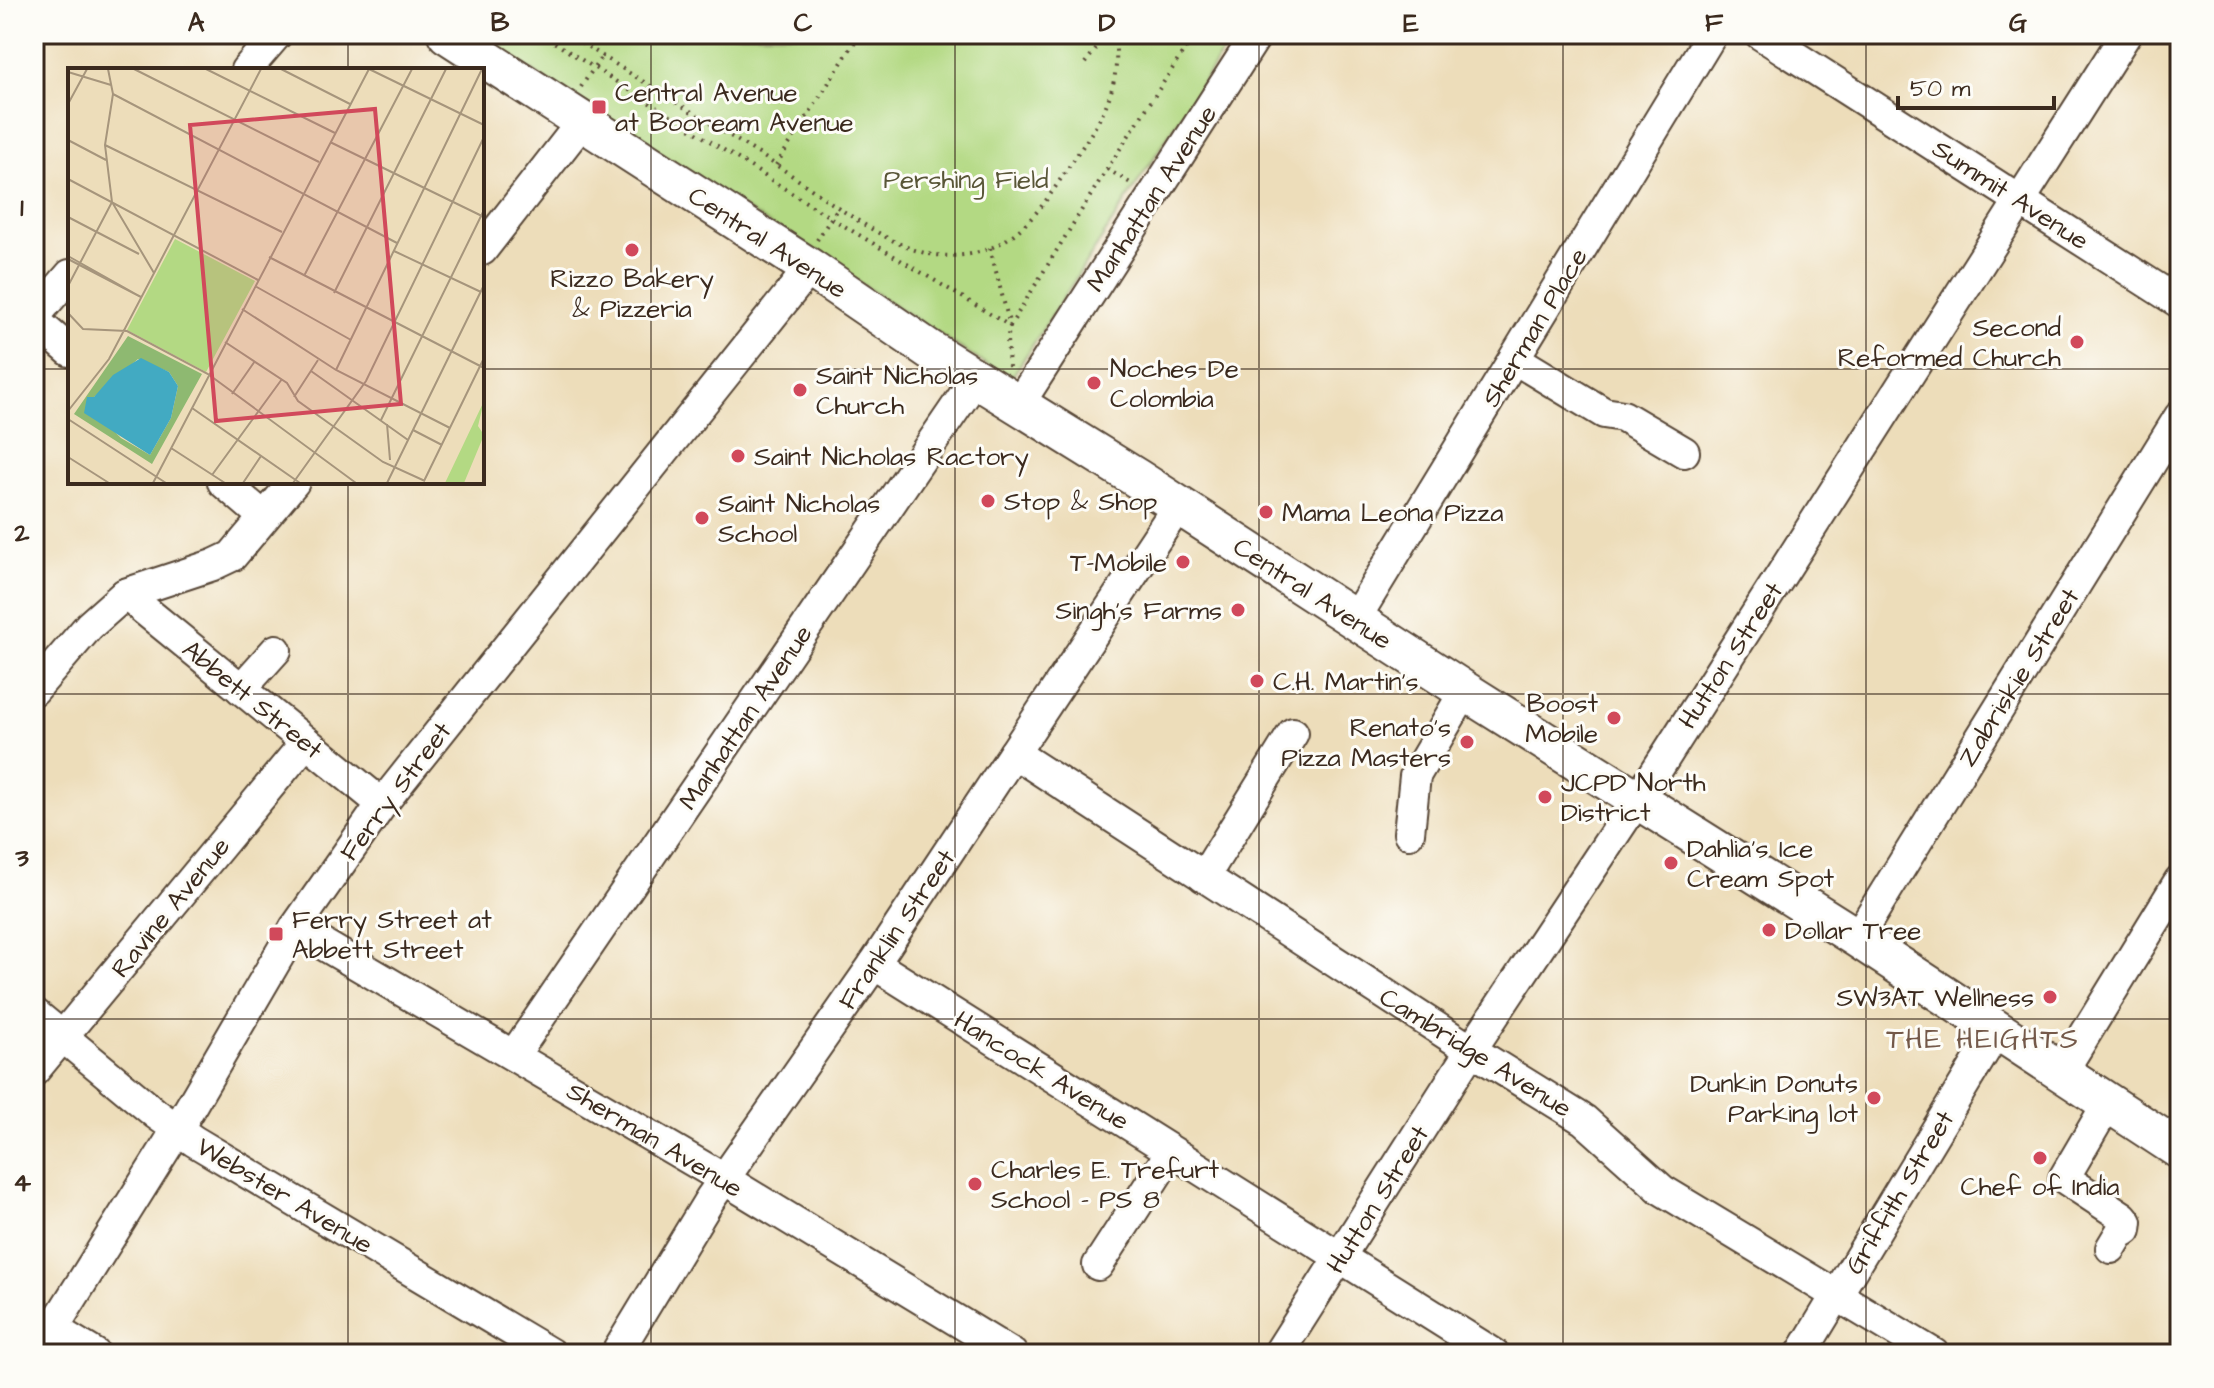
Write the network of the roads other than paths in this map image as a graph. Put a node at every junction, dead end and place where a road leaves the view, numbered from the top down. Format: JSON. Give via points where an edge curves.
{"nodes":[{"id":1,"x":277,"y":34,"type":"edge"},
{"id":2,"x":447,"y":34,"type":"edge"},
{"id":3,"x":1257,"y":34,"type":"edge"},
{"id":4,"x":1712,"y":34,"type":"edge"},
{"id":5,"x":1760,"y":34,"type":"edge"},
{"id":6,"x":2126,"y":34,"type":"edge"},
{"id":7,"x":248,"y":68,"type":"edge"},
{"id":8,"x":580,"y":106,"type":"junction"},
{"id":9,"x":2022,"y":200,"type":"junction"},
{"id":10,"x":484,"y":247,"type":"edge"},
{"id":11,"x":814,"y":254,"type":"junction"},
{"id":12,"x":68,"y":277,"type":"edge"},
{"id":13,"x":2180,"y":303,"type":"edge"},
{"id":14,"x":34,"y":319,"type":"edge"},
{"id":15,"x":68,"y":349,"type":"edge"},
{"id":16,"x":1515,"y":359,"type":"junction"},
{"id":17,"x":992,"y":373,"type":"junction"},
{"id":18,"x":1019,"y":404,"type":"junction"},
{"id":19,"x":2180,"y":416,"type":"edge"},
{"id":20,"x":1679,"y":458,"type":"dead end"},
{"id":21,"x":225,"y":484,"type":"edge"},
{"id":22,"x":292,"y":484,"type":"edge"},
{"id":23,"x":1178,"y":506,"type":"junction"},
{"id":24,"x":264,"y":517,"type":"junction"},
{"id":25,"x":125,"y":594,"type":"junction"},
{"id":26,"x":1355,"y":619,"type":"junction"},
{"id":27,"x":276,"y":650,"type":"dead end"},
{"id":28,"x":241,"y":689,"type":"junction"},
{"id":29,"x":34,"y":690,"type":"edge"},
{"id":30,"x":1465,"y":691,"type":"junction"},
{"id":31,"x":1293,"y":733,"type":"dead end"},
{"id":32,"x":306,"y":742,"type":"junction"},
{"id":33,"x":1014,"y":753,"type":"junction"},
{"id":34,"x":1637,"y":801,"type":"junction"},
{"id":35,"x":382,"y":804,"type":"junction"},
{"id":36,"x":1409,"y":833,"type":"dead end"},
{"id":37,"x":1204,"y":877,"type":"junction"},
{"id":38,"x":2180,"y":880,"type":"edge"},
{"id":39,"x":295,"y":928,"type":"junction"},
{"id":40,"x":1857,"y":938,"type":"junction"},
{"id":41,"x":874,"y":964,"type":"junction"},
{"id":42,"x":34,"y":1013,"type":"edge"},
{"id":43,"x":1997,"y":1030,"type":"junction"},
{"id":44,"x":62,"y":1038,"type":"junction"},
{"id":45,"x":1471,"y":1050,"type":"junction"},
{"id":46,"x":514,"y":1055,"type":"junction"},
{"id":47,"x":34,"y":1071,"type":"edge"},
{"id":48,"x":2062,"y":1072,"type":"junction"},
{"id":49,"x":2108,"y":1103,"type":"junction"},
{"id":50,"x":177,"y":1130,"type":"junction"},
{"id":51,"x":2180,"y":1150,"type":"edge"},
{"id":52,"x":1171,"y":1152,"type":"junction"},
{"id":53,"x":724,"y":1179,"type":"junction"},
{"id":54,"x":2111,"y":1248,"type":"dead end"},
{"id":55,"x":1338,"y":1258,"type":"junction"},
{"id":56,"x":1098,"y":1265,"type":"dead end"},
{"id":57,"x":1836,"y":1295,"type":"junction"},
{"id":58,"x":41,"y":1333,"type":"edge"},
{"id":59,"x":1932,"y":1353,"type":"edge"},
{"id":60,"x":95,"y":1354,"type":"edge"},
{"id":61,"x":551,"y":1354,"type":"edge"},
{"id":62,"x":616,"y":1354,"type":"edge"},
{"id":63,"x":1012,"y":1354,"type":"edge"},
{"id":64,"x":1278,"y":1354,"type":"edge"},
{"id":65,"x":1494,"y":1354,"type":"edge"},
{"id":66,"x":1801,"y":1354,"type":"edge"}],
"edges":[{"from":1,"to":7,"type":"street"},
{"from":2,"to":8,"type":"main road","name":"Central Avenue"},
{"from":3,"to":18,"type":"street","name":"Manhattan Avenue"},
{"from":4,"to":16,"type":"street","name":"Sherman Place"},
{"from":5,"to":9,"type":"street","name":"Summit Avenue"},
{"from":6,"to":9,"type":"street","name":"Hutton Street"},
{"from":8,"to":10,"type":"street"},
{"from":8,"to":11,"type":"main road","name":"Central Avenue"},
{"from":9,"to":13,"type":"street","name":"Summit Avenue"},
{"from":9,"to":34,"type":"street","name":"Hutton Street"},
{"from":11,"to":17,"type":"main road","name":"Central Avenue"},
{"from":11,"to":35,"type":"street","name":"Ferry Street"},
{"from":12,"to":14,"type":"street"},
{"from":14,"to":15,"type":"street"},
{"from":16,"to":20,"type":"street","via":[[1604,413],[1623,416]]},
{"from":16,"to":26,"type":"street","name":"Sherman Place"},
{"from":17,"to":18,"type":"main road","name":"Central Avenue"},
{"from":17,"to":46,"type":"street","name":"Manhattan Avenue"},
{"from":18,"to":23,"type":"main road","name":"Central Avenue"},
{"from":19,"to":40,"type":"street","name":"Zabriskie Street"},
{"from":21,"to":24,"type":"street"},
{"from":22,"to":24,"type":"street"},
{"from":23,"to":26,"type":"main road","name":"Central Avenue"},
{"from":23,"to":33,"type":"street","name":"Franklin Street"},
{"from":24,"to":25,"type":"street","via":[[232,556]]},
{"from":25,"to":28,"type":"street","name":"Abbett Street"},
{"from":25,"to":29,"type":"street","via":[[89,626]]},
{"from":26,"to":30,"type":"main road","name":"Central Avenue"},
{"from":27,"to":28,"type":"street"},
{"from":28,"to":32,"type":"street","name":"Abbett Street"},
{"from":30,"to":34,"type":"main road","name":"Central Avenue"},
{"from":30,"to":36,"type":"street","via":[[1415,776]]},
{"from":31,"to":37,"type":"street"},
{"from":32,"to":35,"type":"street","name":"Abbett Street"},
{"from":32,"to":44,"type":"street","name":"Ravine Avenue"},
{"from":33,"to":37,"type":"street","name":"Cambridge Avenue"},
{"from":33,"to":41,"type":"street","name":"Franklin Street"},
{"from":34,"to":40,"type":"main road","name":"Central Avenue"},
{"from":34,"to":45,"type":"street","name":"Hutton Street"},
{"from":35,"to":39,"type":"street","name":"Ferry Street"},
{"from":37,"to":45,"type":"street","name":"Cambridge Avenue"},
{"from":38,"to":48,"type":"street"},
{"from":39,"to":46,"type":"street","name":"Sherman Avenue"},
{"from":39,"to":50,"type":"street","name":"Ferry Street"},
{"from":40,"to":43,"type":"main road","name":"Central Avenue"},
{"from":41,"to":52,"type":"street","name":"Hancock Avenue"},
{"from":41,"to":53,"type":"street","name":"Franklin Street"},
{"from":42,"to":44,"type":"street","name":"Webster Avenue"},
{"from":43,"to":48,"type":"main road","name":"Central Avenue"},
{"from":43,"to":57,"type":"street","name":"Griffith Street"},
{"from":44,"to":47,"type":"street","name":"Ravine Avenue"},
{"from":44,"to":50,"type":"street","name":"Webster Avenue"},
{"from":45,"to":55,"type":"street","name":"Hutton Street"},
{"from":45,"to":57,"type":"street","name":"Cambridge Avenue","via":[[1584,1120],[1662,1190]]},
{"from":46,"to":53,"type":"street","name":"Sherman Avenue"},
{"from":48,"to":49,"type":"main road","name":"Central Avenue"},
{"from":49,"to":51,"type":"main road","name":"Central Avenue"},
{"from":49,"to":54,"type":"street","via":[[2064,1178],[2127,1222]]},
{"from":50,"to":58,"type":"street","name":"Ferry Street"},
{"from":50,"to":61,"type":"street","name":"Webster Avenue"},
{"from":52,"to":55,"type":"street","name":"Hancock Avenue"},
{"from":52,"to":56,"type":"street"},
{"from":53,"to":62,"type":"street","name":"Franklin Street"},
{"from":53,"to":63,"type":"street","name":"Sherman Avenue"},
{"from":55,"to":64,"type":"street","name":"Hutton Street"},
{"from":55,"to":65,"type":"street","name":"Hancock Avenue"},
{"from":57,"to":59,"type":"street","name":"Cambridge Avenue"},
{"from":57,"to":66,"type":"street","name":"Griffith Street"},
{"from":58,"to":60,"type":"street"}]}
